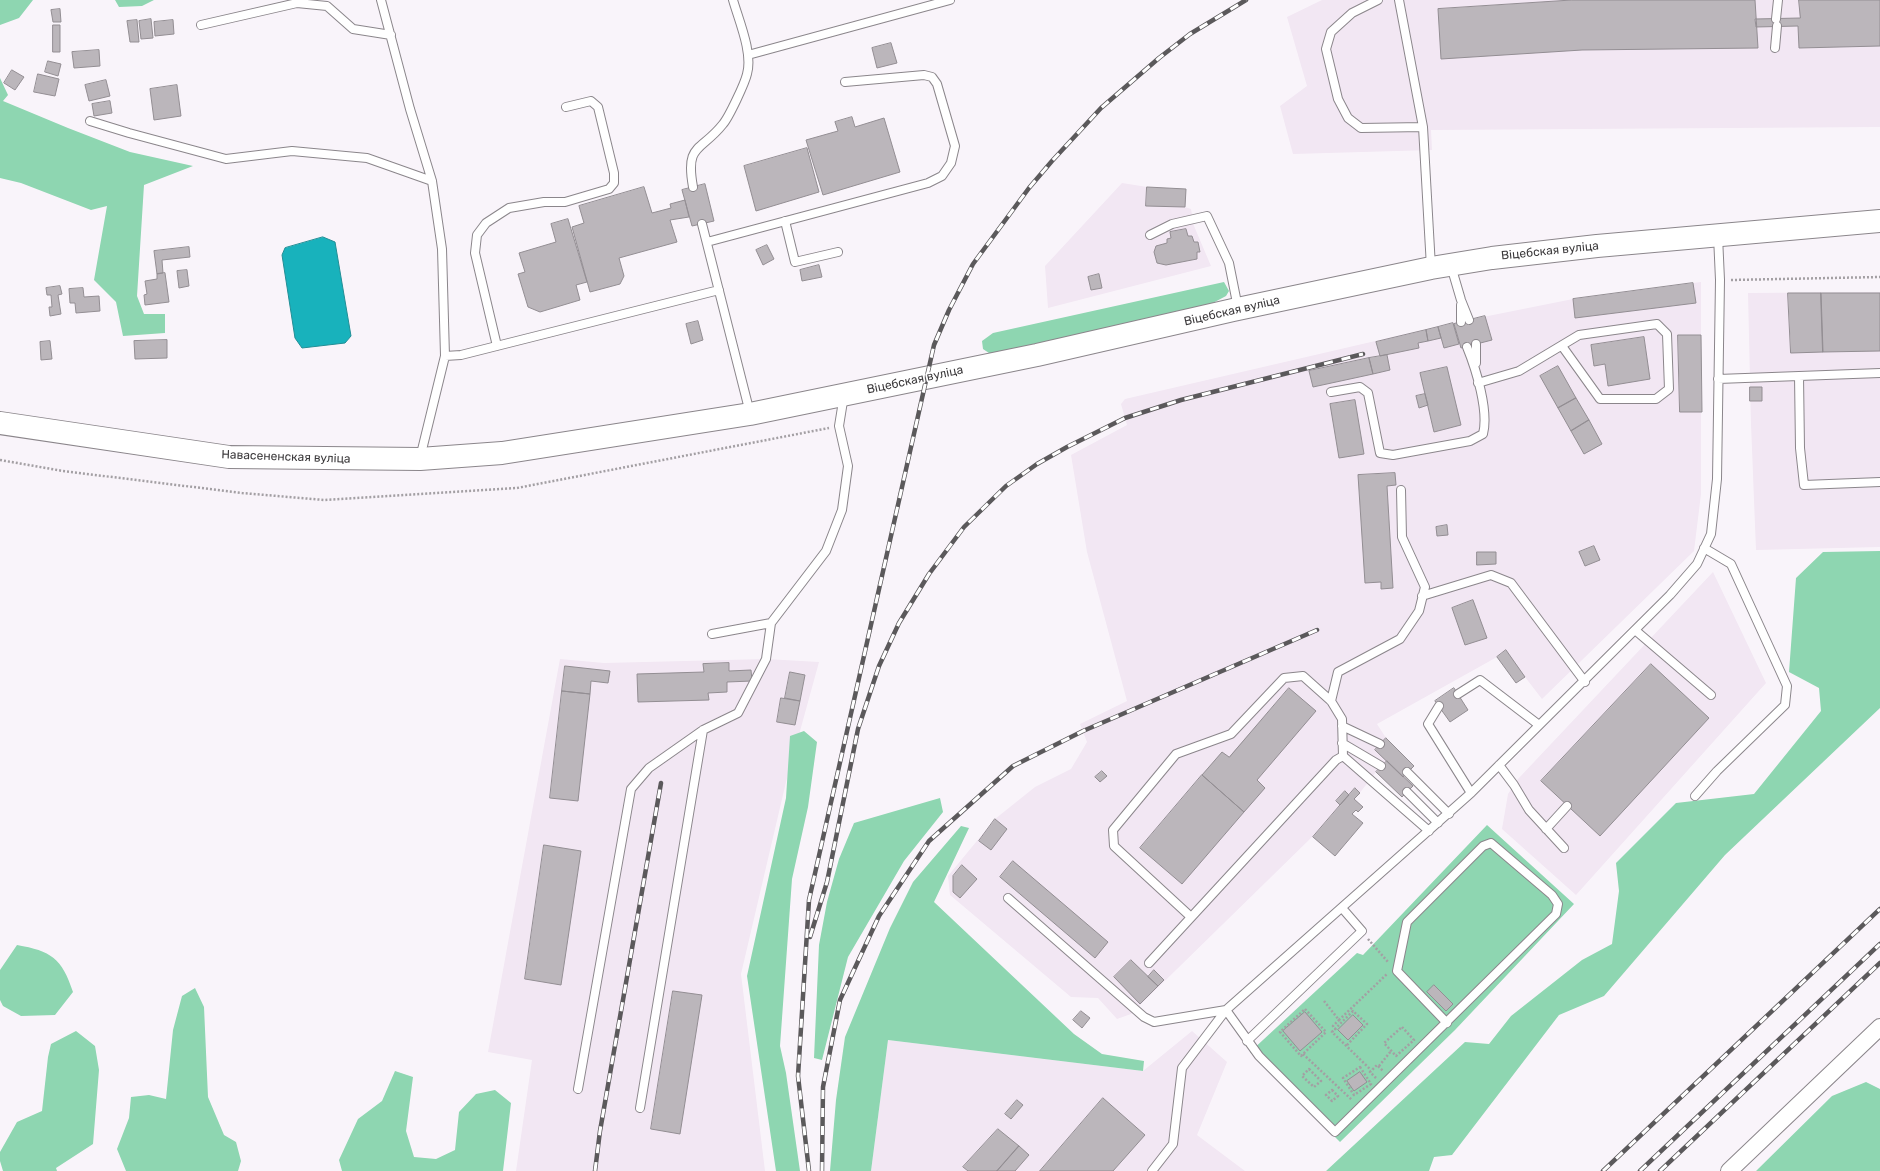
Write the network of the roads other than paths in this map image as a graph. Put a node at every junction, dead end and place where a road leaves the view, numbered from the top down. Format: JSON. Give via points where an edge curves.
{"nodes":[{"id":1,"x":381,"y":0,"type":"edge"},
{"id":2,"x":733,"y":0,"type":"edge"},
{"id":3,"x":950,"y":0,"type":"edge"},
{"id":4,"x":1378,"y":0,"type":"edge"},
{"id":5,"x":1399,"y":0,"type":"edge"},
{"id":6,"x":1778,"y":0,"type":"edge"},
{"id":7,"x":201,"y":25,"type":"dead end"},
{"id":8,"x":391,"y":35,"type":"junction"},
{"id":9,"x":1775,"y":48,"type":"dead end"},
{"id":10,"x":748,"y":56,"type":"junction"},
{"id":11,"x":846,"y":82,"type":"dead end"},
{"id":12,"x":566,"y":107,"type":"dead end"},
{"id":13,"x":90,"y":121,"type":"dead end"},
{"id":14,"x":1423,"y":127,"type":"junction"},
{"id":15,"x":432,"y":181,"type":"junction"},
{"id":16,"x":693,"y":187,"type":"dead end"},
{"id":17,"x":785,"y":221,"type":"junction"},
{"id":18,"x":1880,"y":221,"type":"edge"},
{"id":19,"x":702,"y":224,"type":"dead end"},
{"id":20,"x":1150,"y":234,"type":"dead end"},
{"id":21,"x":1718,"y":236,"type":"junction"},
{"id":22,"x":707,"y":242,"type":"junction"},
{"id":23,"x":838,"y":252,"type":"dead end"},
{"id":24,"x":1441,"y":266,"type":"junction"},
{"id":25,"x":719,"y":290,"type":"junction"},
{"id":26,"x":1238,"y":309,"type":"junction"},
{"id":27,"x":1465,"y":321,"type":"dead end"},
{"id":28,"x":1476,"y":344,"type":"dead end"},
{"id":29,"x":497,"y":346,"type":"junction"},
{"id":30,"x":1562,"y":346,"type":"junction"},
{"id":31,"x":1467,"y":347,"type":"dead end"},
{"id":32,"x":445,"y":356,"type":"junction"},
{"id":33,"x":1476,"y":368,"type":"junction"},
{"id":34,"x":1880,"y":373,"type":"edge"},
{"id":35,"x":1799,"y":376,"type":"junction"},
{"id":36,"x":1718,"y":379,"type":"junction"},
{"id":37,"x":1478,"y":383,"type":"junction"},
{"id":38,"x":1331,"y":392,"type":"dead end"},
{"id":39,"x":844,"y":394,"type":"junction"},
{"id":40,"x":750,"y":414,"type":"junction"},
{"id":41,"x":0,"y":423,"type":"edge"},
{"id":42,"x":502,"y":453,"type":"joint"},
{"id":43,"x":420,"y":458,"type":"junction"},
{"id":44,"x":1880,"y":482,"type":"edge"},
{"id":45,"x":1401,"y":490,"type":"dead end"},
{"id":46,"x":1704,"y":548,"type":"junction"},
{"id":47,"x":1422,"y":596,"type":"junction"},
{"id":48,"x":771,"y":623,"type":"junction"},
{"id":49,"x":1635,"y":630,"type":"junction"},
{"id":50,"x":712,"y":634,"type":"dead end"},
{"id":51,"x":1584,"y":682,"type":"junction"},
{"id":52,"x":1458,"y":694,"type":"dead end"},
{"id":53,"x":1711,"y":695,"type":"dead end"},
{"id":54,"x":1331,"y":701,"type":"junction"},
{"id":55,"x":1439,"y":706,"type":"dead end"},
{"id":56,"x":1539,"y":725,"type":"junction"},
{"id":57,"x":1342,"y":726,"type":"junction"},
{"id":58,"x":703,"y":730,"type":"junction"},
{"id":59,"x":1342,"y":743,"type":"junction"},
{"id":60,"x":1380,"y":744,"type":"dead end"},
{"id":61,"x":1343,"y":756,"type":"junction"},
{"id":62,"x":1381,"y":766,"type":"dead end"},
{"id":63,"x":1499,"y":766,"type":"junction"},
{"id":64,"x":1407,"y":772,"type":"dead end"},
{"id":65,"x":1407,"y":792,"type":"dead end"},
{"id":66,"x":1471,"y":793,"type":"junction"},
{"id":67,"x":1695,"y":796,"type":"dead end"},
{"id":68,"x":1567,"y":806,"type":"dead end"},
{"id":69,"x":1449,"y":814,"type":"junction"},
{"id":70,"x":1438,"y":823,"type":"junction"},
{"id":71,"x":1546,"y":829,"type":"junction"},
{"id":72,"x":1429,"y":831,"type":"junction"},
{"id":73,"x":1564,"y":848,"type":"dead end"},
{"id":74,"x":1008,"y":898,"type":"dead end"},
{"id":75,"x":1342,"y":908,"type":"junction"},
{"id":76,"x":1191,"y":917,"type":"junction"},
{"id":77,"x":1149,"y":963,"type":"dead end"},
{"id":78,"x":1226,"y":1010,"type":"junction"},
{"id":79,"x":1447,"y":1023,"type":"junction"},
{"id":80,"x":1880,"y":1027,"type":"edge"},
{"id":81,"x":1247,"y":1041,"type":"junction"},
{"id":82,"x":578,"y":1089,"type":"dead end"},
{"id":83,"x":640,"y":1108,"type":"dead end"},
{"id":84,"x":1152,"y":1171,"type":"edge"},
{"id":85,"x":1729,"y":1171,"type":"edge"}],
"edges":[{"from":1,"to":8,"type":"lane"},
{"from":2,"to":10,"type":"lane"},
{"from":3,"to":10,"type":"lane"},
{"from":4,"to":14,"type":"lane","via":[[1352,14],[1331,32],[1326,49],[1338,100],[1348,118],[1361,128]]},
{"from":5,"to":14,"type":"lane"},
{"from":6,"to":9,"type":"lane"},
{"from":7,"to":8,"type":"lane","via":[[297,3],[327,6],[353,29]]},
{"from":8,"to":15,"type":"lane"},
{"from":10,"to":16,"type":"lane","via":[[747,74],[724,123],[695,151],[690,169]]},
{"from":11,"to":17,"type":"lane","via":[[924,75],[932,78],[937,84],[955,146],[951,163],[942,176],[928,183]]},
{"from":12,"to":29,"type":"lane","via":[[591,100],[598,107],[614,173],[614,183],[609,189],[565,202],[544,202],[509,208],[486,223],[477,236],[475,253]]},
{"from":13,"to":15,"type":"lane","via":[[226,159],[292,151],[367,158]]},
{"from":14,"to":24,"type":"lane"},
{"from":15,"to":32,"type":"lane","via":[[442,249]]},
{"from":17,"to":22,"type":"lane"},
{"from":17,"to":23,"type":"lane","via":[[795,262]]},
{"from":18,"to":21,"type":"main road","name":"Віцебская вуліца"},
{"from":19,"to":22,"type":"lane"},
{"from":20,"to":26,"type":"lane","via":[[1172,224],[1208,216],[1229,263]]},
{"from":21,"to":24,"type":"main road","name":"Віцебская вуліца","via":[[1500,257]]},
{"from":21,"to":36,"type":"lane"},
{"from":22,"to":25,"type":"lane"},
{"from":24,"to":26,"type":"main road","name":"Віцебская вуліца"},
{"from":24,"to":27,"type":"lane","via":[[1461,300]]},
{"from":25,"to":29,"type":"lane"},
{"from":25,"to":40,"type":"lane"},
{"from":26,"to":39,"type":"main road","name":"Віцебская вуліца","via":[[1037,355]]},
{"from":28,"to":33,"type":"lane"},
{"from":29,"to":32,"type":"lane","via":[[461,355]]},
{"from":30,"to":30,"type":"lane","via":[[1580,335],[1657,324],[1667,334],[1670,390],[1656,399],[1600,399]]},
{"from":30,"to":37,"type":"lane","via":[[1519,371]]},
{"from":31,"to":33,"type":"lane"},
{"from":32,"to":43,"type":"lane"},
{"from":33,"to":37,"type":"lane"},
{"from":34,"to":35,"type":"lane"},
{"from":35,"to":36,"type":"lane"},
{"from":35,"to":44,"type":"lane","via":[[1800,448],[1804,485]]},
{"from":36,"to":46,"type":"lane","via":[[1717,479],[1711,534]]},
{"from":37,"to":38,"type":"lane","via":[[1486,424],[1483,434],[1470,441],[1393,455],[1380,453],[1368,393],[1360,387]]},
{"from":39,"to":40,"type":"main road","name":"Віцебская вуліца"},
{"from":39,"to":48,"type":"lane","via":[[839,426],[848,466],[842,510],[826,551]]},
{"from":40,"to":42,"type":"main road","name":"Віцебская вуліца"},
{"from":41,"to":43,"type":"main road","name":"Навасененская вуліца","via":[[229,457]]},
{"from":42,"to":43,"type":"main road","name":"Навасененская вуліца"},
{"from":45,"to":47,"type":"lane","via":[[1402,537],[1425,587]]},
{"from":46,"to":49,"type":"lane","via":[[1697,564]]},
{"from":46,"to":67,"type":"lane","via":[[1731,564],[1787,686],[1785,705]]},
{"from":47,"to":51,"type":"lane","via":[[1491,575],[1511,583]]},
{"from":47,"to":54,"type":"lane","via":[[1419,610],[1400,639],[1338,672]]},
{"from":48,"to":50,"type":"lane"},
{"from":48,"to":58,"type":"lane","via":[[766,659],[738,713]]},
{"from":49,"to":51,"type":"lane"},
{"from":49,"to":53,"type":"lane"},
{"from":51,"to":56,"type":"lane"},
{"from":52,"to":56,"type":"lane","via":[[1480,680]]},
{"from":54,"to":57,"type":"lane","via":[[1342,719]]},
{"from":54,"to":76,"type":"lane","via":[[1303,676],[1284,678],[1231,734],[1176,754],[1113,830],[1114,846]]},
{"from":55,"to":66,"type":"lane","via":[[1428,724]]},
{"from":56,"to":63,"type":"lane"},
{"from":57,"to":59,"type":"lane"},
{"from":57,"to":60,"type":"lane"},
{"from":58,"to":82,"type":"lane","via":[[649,768],[631,789]]},
{"from":58,"to":83,"type":"lane"},
{"from":59,"to":61,"type":"lane"},
{"from":59,"to":62,"type":"lane"},
{"from":61,"to":72,"type":"lane"},
{"from":61,"to":76,"type":"lane","via":[[1336,760]]},
{"from":63,"to":66,"type":"lane"},
{"from":63,"to":71,"type":"lane","via":[[1529,810]]},
{"from":64,"to":69,"type":"lane"},
{"from":65,"to":70,"type":"lane"},
{"from":66,"to":69,"type":"lane"},
{"from":68,"to":71,"type":"lane"},
{"from":69,"to":70,"type":"lane"},
{"from":70,"to":72,"type":"lane"},
{"from":71,"to":73,"type":"lane"},
{"from":72,"to":75,"type":"lane"},
{"from":74,"to":78,"type":"lane","via":[[1144,1017],[1154,1022]]},
{"from":75,"to":78,"type":"lane"},
{"from":75,"to":81,"type":"lane","via":[[1362,931]]},
{"from":76,"to":77,"type":"lane"},
{"from":78,"to":81,"type":"lane"},
{"from":78,"to":84,"type":"lane","via":[[1182,1068],[1173,1144]]},
{"from":79,"to":79,"type":"lane","via":[[1556,914],[1558,904],[1552,896],[1491,843],[1483,846],[1407,922],[1395,970]]},
{"from":79,"to":81,"type":"lane","via":[[1335,1132]]},
{"from":80,"to":85,"type":"street"}]}
